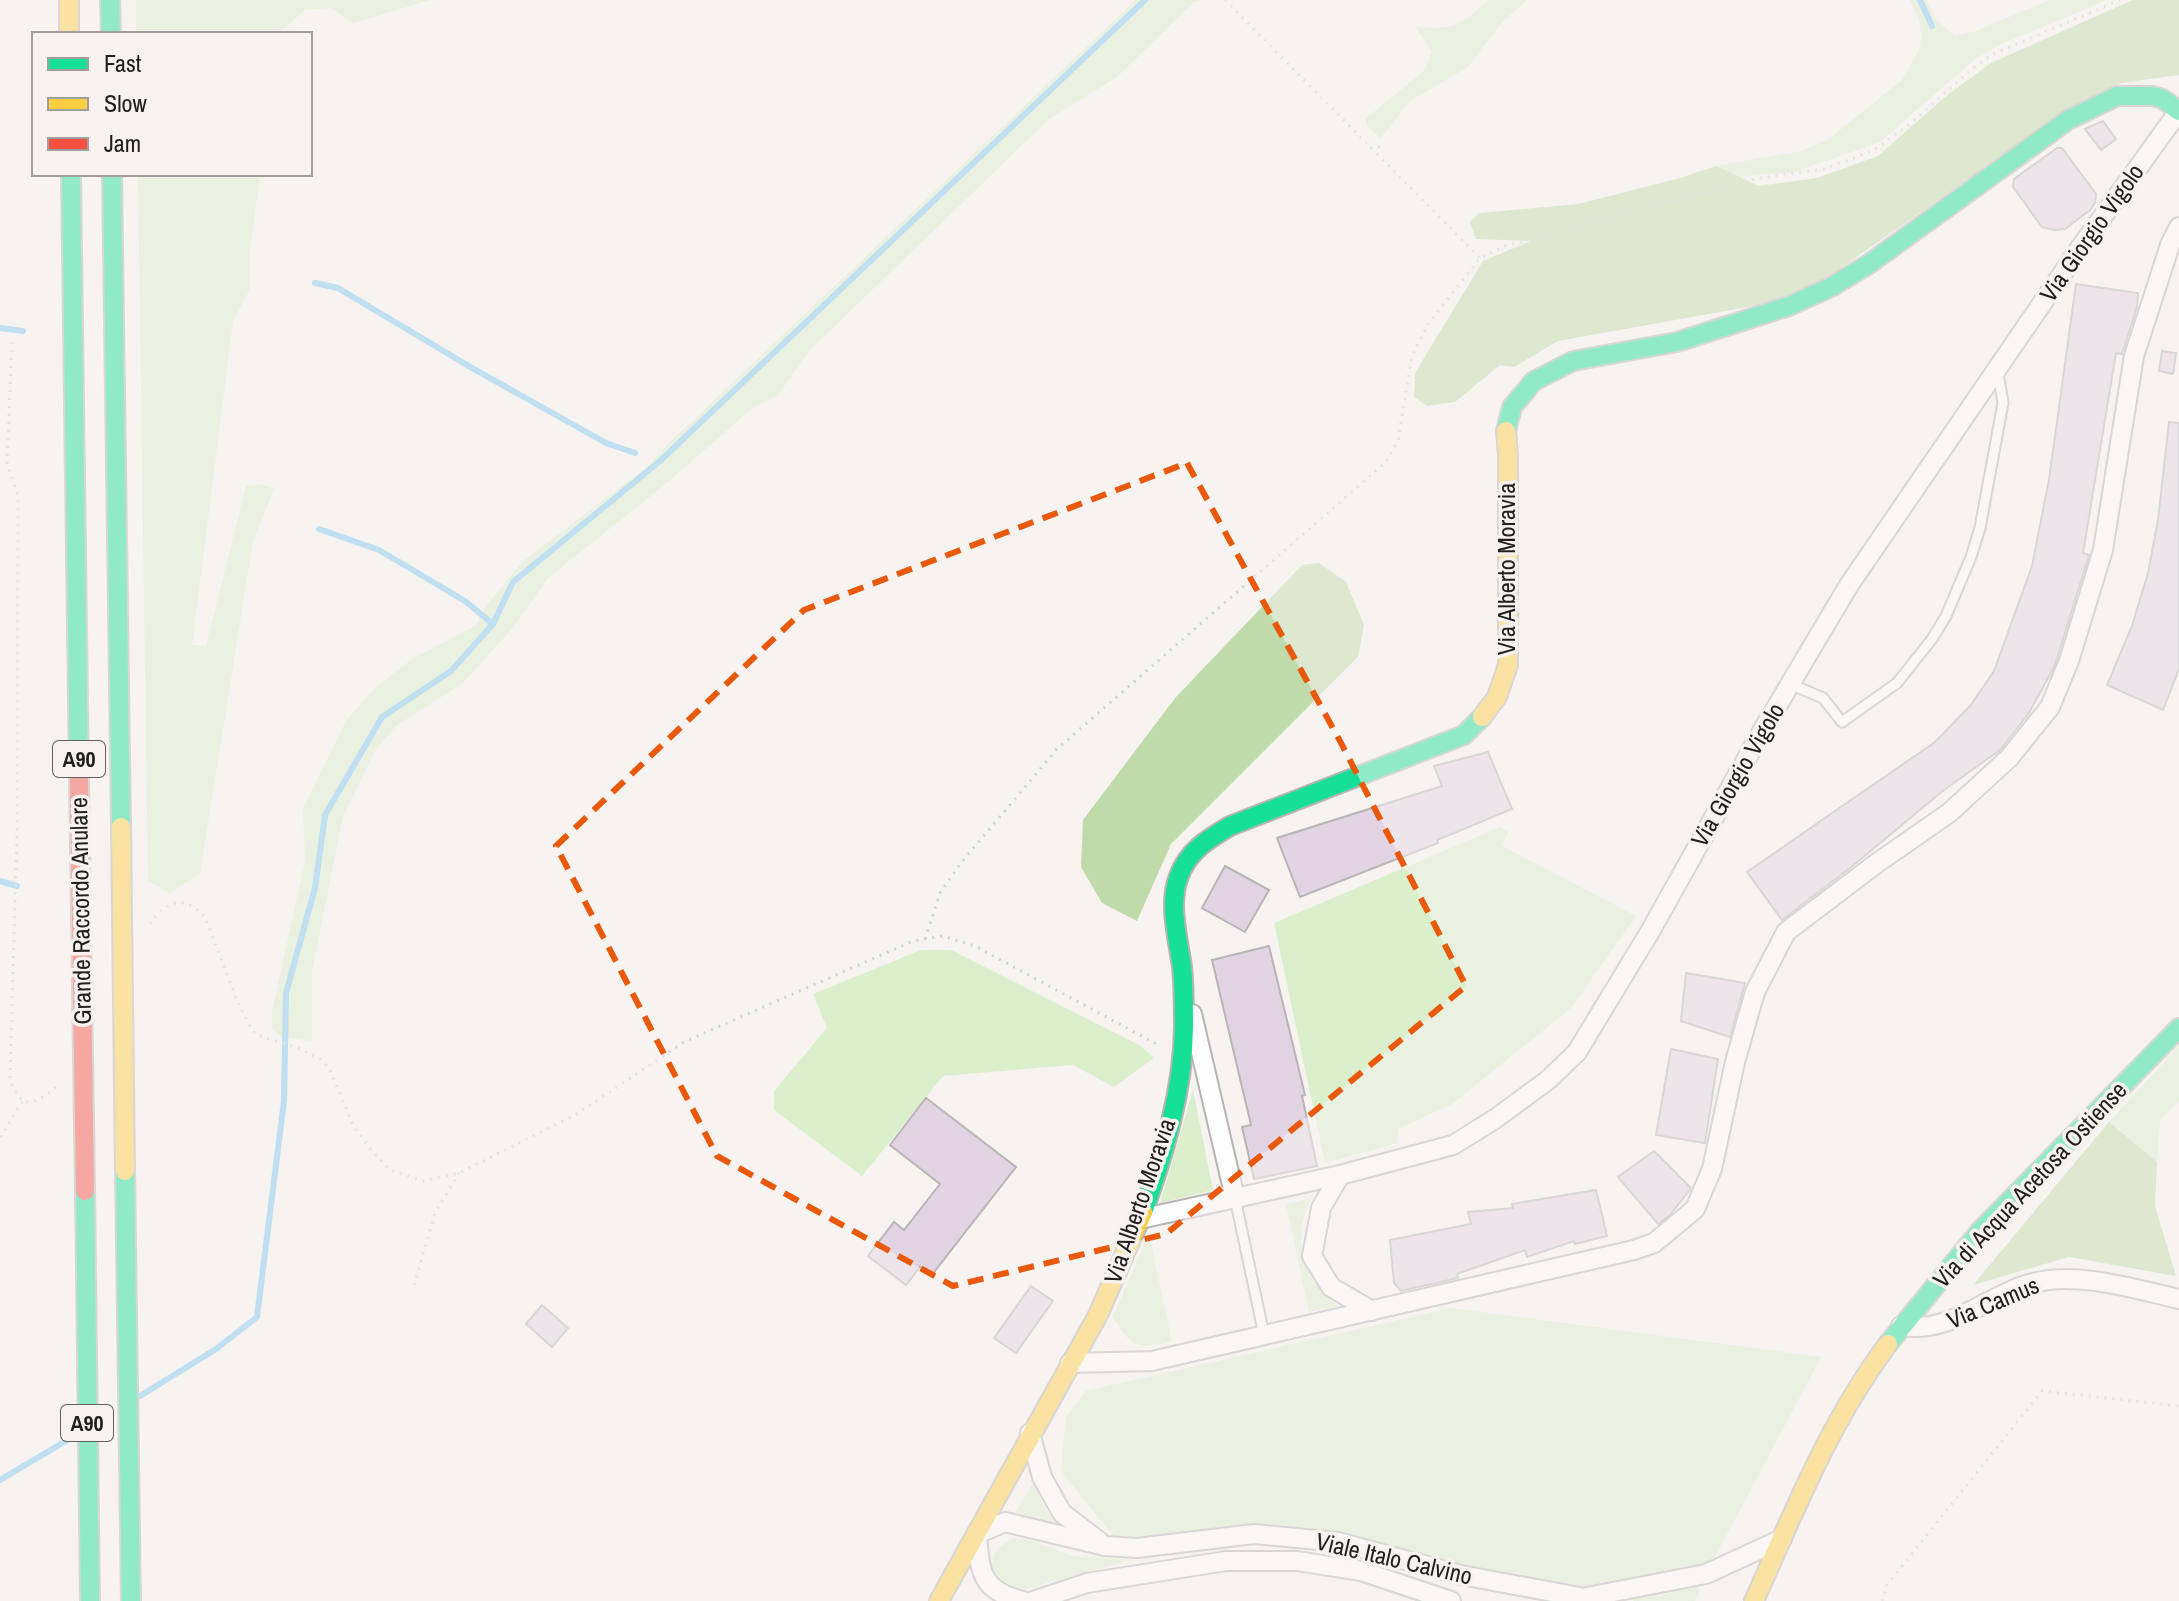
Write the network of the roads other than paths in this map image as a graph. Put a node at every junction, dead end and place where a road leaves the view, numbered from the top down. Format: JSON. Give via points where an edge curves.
{"nodes":[{"id":1,"x":69,"y":0,"type":"edge"},
{"id":2,"x":110,"y":0,"type":"edge"},
{"id":3,"x":69,"y":32,"type":"edge"},
{"id":4,"x":111,"y":32,"type":"edge"},
{"id":5,"x":2179,"y":111,"type":"edge"},
{"id":6,"x":71,"y":176,"type":"edge"},
{"id":7,"x":112,"y":176,"type":"edge"},
{"id":8,"x":2179,"y":227,"type":"edge"},
{"id":9,"x":1997,"y":368,"type":"junction"},
{"id":10,"x":1790,"y":684,"type":"junction"},
{"id":11,"x":1184,"y":979,"type":"junction"},
{"id":12,"x":2179,"y":1028,"type":"edge"},
{"id":13,"x":1340,"y":1175,"type":"junction"},
{"id":14,"x":1235,"y":1198,"type":"junction"},
{"id":15,"x":1140,"y":1219,"type":"junction"},
{"id":16,"x":2179,"y":1299,"type":"edge"},
{"id":17,"x":1372,"y":1311,"type":"junction"},
{"id":18,"x":1901,"y":1326,"type":"junction"},
{"id":19,"x":1264,"y":1335,"type":"junction"},
{"id":20,"x":1070,"y":1363,"type":"junction"},
{"id":21,"x":1030,"y":1433,"type":"junction"},
{"id":22,"x":977,"y":1534,"type":"junction"},
{"id":23,"x":1782,"y":1539,"type":"junction"},
{"id":24,"x":1105,"y":1546,"type":"junction"},
{"id":25,"x":1594,"y":1599,"type":"edge"},
{"id":26,"x":90,"y":1601,"type":"edge"},
{"id":27,"x":131,"y":1601,"type":"edge"},
{"id":28,"x":939,"y":1601,"type":"edge"},
{"id":29,"x":1023,"y":1601,"type":"edge"},
{"id":30,"x":1033,"y":1601,"type":"edge"},
{"id":31,"x":1451,"y":1601,"type":"edge"},
{"id":32,"x":1754,"y":1601,"type":"edge"}],
"edges":[{"from":1,"to":3,"type":"main road"},
{"from":2,"to":4,"type":"main road"},
{"from":5,"to":9,"type":"street","name":"Via Giorgio Vigolo"},
{"from":5,"to":11,"type":"main road","name":"Via Alberto Moravia","via":[[2153,96],[2117,96],[2068,120],[1831,287],[1677,342],[1573,361],[1534,381],[1512,407],[1505,426],[1508,665],[1492,710],[1464,735],[1230,826],[1197,846],[1186,859],[1175,892],[1174,925]]},
{"from":6,"to":26,"type":"main road","name":"Grande Raccordo Anulare","number":"A90"},
{"from":7,"to":27,"type":"main road","name":"Grande Raccordo Anulare","number":"A90"},
{"from":8,"to":17,"type":"street","via":[[2132,363],[2103,550],[2050,707],[2009,758],[1949,813],[1786,932],[1755,992],[1712,1169],[1695,1209],[1654,1243],[1634,1250]]},
{"from":9,"to":10,"type":"street","name":"Via Giorgio Vigolo","via":[[1849,585]]},
{"from":9,"to":10,"type":"lane","via":[[2003,403],[1980,528],[1932,639],[1897,683],[1842,722],[1823,698]]},
{"from":10,"to":13,"type":"street","name":"Via Giorgio Vigolo","via":[[1577,1052],[1548,1080],[1453,1145]]},
{"from":11,"to":14,"type":"street"},
{"from":11,"to":15,"type":"main road","name":"Via Alberto Moravia","via":[[1183,1058]]},
{"from":12,"to":18,"type":"main road","name":"Via di Acqua Acetosa Ostiense","via":[[1980,1231]]},
{"from":13,"to":14,"type":"street","name":"Via Giorgio Vigolo"},
{"from":13,"to":17,"type":"street","via":[[1321,1208],[1312,1256],[1331,1287]]},
{"from":14,"to":15,"type":"street","name":"Via Giorgio Vigolo"},
{"from":14,"to":19,"type":"lane"},
{"from":15,"to":20,"type":"main road","name":"Via Alberto Moravia","via":[[1106,1300]]},
{"from":16,"to":18,"type":"street","name":"Via Camus","via":[[2056,1278],[2030,1284],[1936,1327]]},
{"from":17,"to":19,"type":"street"},
{"from":18,"to":23,"type":"main road","name":"Via di Acqua Acetosa Ostiense","via":[[1839,1419]]},
{"from":19,"to":20,"type":"street","via":[[1152,1361]]},
{"from":20,"to":21,"type":"main road","name":"Via Alberto Moravia"},
{"from":21,"to":22,"type":"main road","name":"Via Alberto Moravia"},
{"from":21,"to":24,"type":"street","via":[[1042,1477],[1062,1513]]},
{"from":22,"to":24,"type":"street","name":"Viale Italo Calvino","via":[[1005,1522]]},
{"from":22,"to":28,"type":"main road","name":"Via Alberto Moravia"},
{"from":22,"to":29,"type":"street","via":[[985,1582],[1002,1596]]},
{"from":23,"to":25,"type":"street","name":"Viale Italo Calvino","via":[[1706,1574]]},
{"from":23,"to":32,"type":"main road","name":"Via di Acqua Acetosa Ostiense"},
{"from":24,"to":25,"type":"street","name":"Viale Italo Calvino","via":[[1137,1548],[1254,1534],[1338,1542],[1461,1575]]},
{"from":30,"to":31,"type":"street","name":"Viale Italo Calvino","via":[[1087,1583],[1226,1561],[1297,1561],[1361,1571]]}]}
